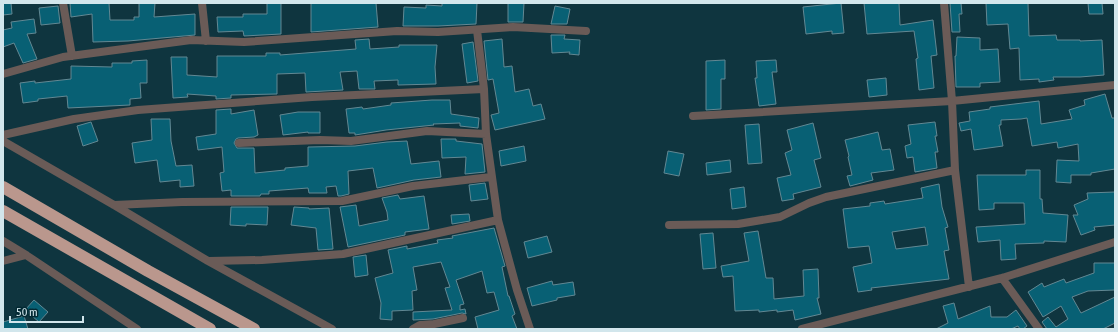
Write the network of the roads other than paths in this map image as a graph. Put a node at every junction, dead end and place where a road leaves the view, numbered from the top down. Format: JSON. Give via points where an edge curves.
{"nodes":[{"id":1,"x":63,"y":3,"type":"edge"},
{"id":2,"x":202,"y":3,"type":"edge"},
{"id":3,"x":944,"y":3,"type":"edge"},
{"id":4,"x":478,"y":30,"type":"junction"},
{"id":5,"x":586,"y":31,"type":"dead end"},
{"id":6,"x":206,"y":41,"type":"junction"},
{"id":7,"x":72,"y":56,"type":"junction"},
{"id":8,"x":3,"y":74,"type":"edge"},
{"id":9,"x":1115,"y":85,"type":"edge"},
{"id":10,"x":484,"y":89,"type":"junction"},
{"id":11,"x":952,"y":101,"type":"junction"},
{"id":12,"x":694,"y":116,"type":"dead end"},
{"id":13,"x":486,"y":134,"type":"junction"},
{"id":14,"x":3,"y":135,"type":"edge"},
{"id":15,"x":3,"y":141,"type":"edge"},
{"id":16,"x":239,"y":143,"type":"dead end"},
{"id":17,"x":955,"y":170,"type":"junction"},
{"id":18,"x":491,"y":177,"type":"junction"},
{"id":19,"x":3,"y":187,"type":"edge"},
{"id":20,"x":114,"y":205,"type":"junction"},
{"id":21,"x":3,"y":211,"type":"edge"},
{"id":22,"x":498,"y":220,"type":"junction"},
{"id":23,"x":669,"y":225,"type":"dead end"},
{"id":24,"x":3,"y":241,"type":"edge"},
{"id":25,"x":1115,"y":242,"type":"edge"},
{"id":26,"x":26,"y":254,"type":"junction"},
{"id":27,"x":3,"y":261,"type":"edge"},
{"id":28,"x":208,"y":261,"type":"junction"},
{"id":29,"x":1002,"y":278,"type":"junction"},
{"id":30,"x":969,"y":287,"type":"junction"},
{"id":31,"x":463,"y":318,"type":"dead end"},
{"id":32,"x":138,"y":329,"type":"edge"},
{"id":33,"x":210,"y":329,"type":"edge"},
{"id":34,"x":254,"y":329,"type":"edge"},
{"id":35,"x":332,"y":329,"type":"edge"},
{"id":36,"x":413,"y":329,"type":"edge"},
{"id":37,"x":530,"y":329,"type":"edge"},
{"id":38,"x":802,"y":329,"type":"edge"},
{"id":39,"x":1039,"y":329,"type":"edge"}],
"edges":[{"from":1,"to":7,"type":"street"},
{"from":2,"to":6,"type":"street"},
{"from":3,"to":11,"type":"street"},
{"from":4,"to":5,"type":"street","via":[[513,27]]},
{"from":4,"to":6,"type":"street","via":[[397,31],[244,42]]},
{"from":4,"to":10,"type":"street"},
{"from":6,"to":7,"type":"street","via":[[191,40]]},
{"from":7,"to":8,"type":"street"},
{"from":9,"to":11,"type":"street"},
{"from":10,"to":13,"type":"street"},
{"from":10,"to":14,"type":"street","via":[[312,97],[138,110],[74,119]]},
{"from":11,"to":12,"type":"street"},
{"from":11,"to":17,"type":"street"},
{"from":13,"to":16,"type":"street","via":[[427,131],[351,141]]},
{"from":13,"to":18,"type":"street"},
{"from":15,"to":20,"type":"street"},
{"from":17,"to":23,"type":"street","via":[[826,197],[780,217],[738,224]]},
{"from":17,"to":30,"type":"street"},
{"from":18,"to":20,"type":"street","via":[[413,186],[342,200]]},
{"from":18,"to":22,"type":"street"},
{"from":19,"to":34,"type":"highway"},
{"from":20,"to":28,"type":"street"},
{"from":21,"to":33,"type":"highway"},
{"from":22,"to":28,"type":"street","via":[[343,254]]},
{"from":22,"to":37,"type":"street"},
{"from":24,"to":26,"type":"street"},
{"from":25,"to":29,"type":"street"},
{"from":26,"to":27,"type":"street"},
{"from":26,"to":32,"type":"street"},
{"from":28,"to":35,"type":"street"},
{"from":29,"to":30,"type":"street"},
{"from":29,"to":39,"type":"street"},
{"from":30,"to":38,"type":"street"},
{"from":31,"to":36,"type":"street","via":[[420,325]]}]}
